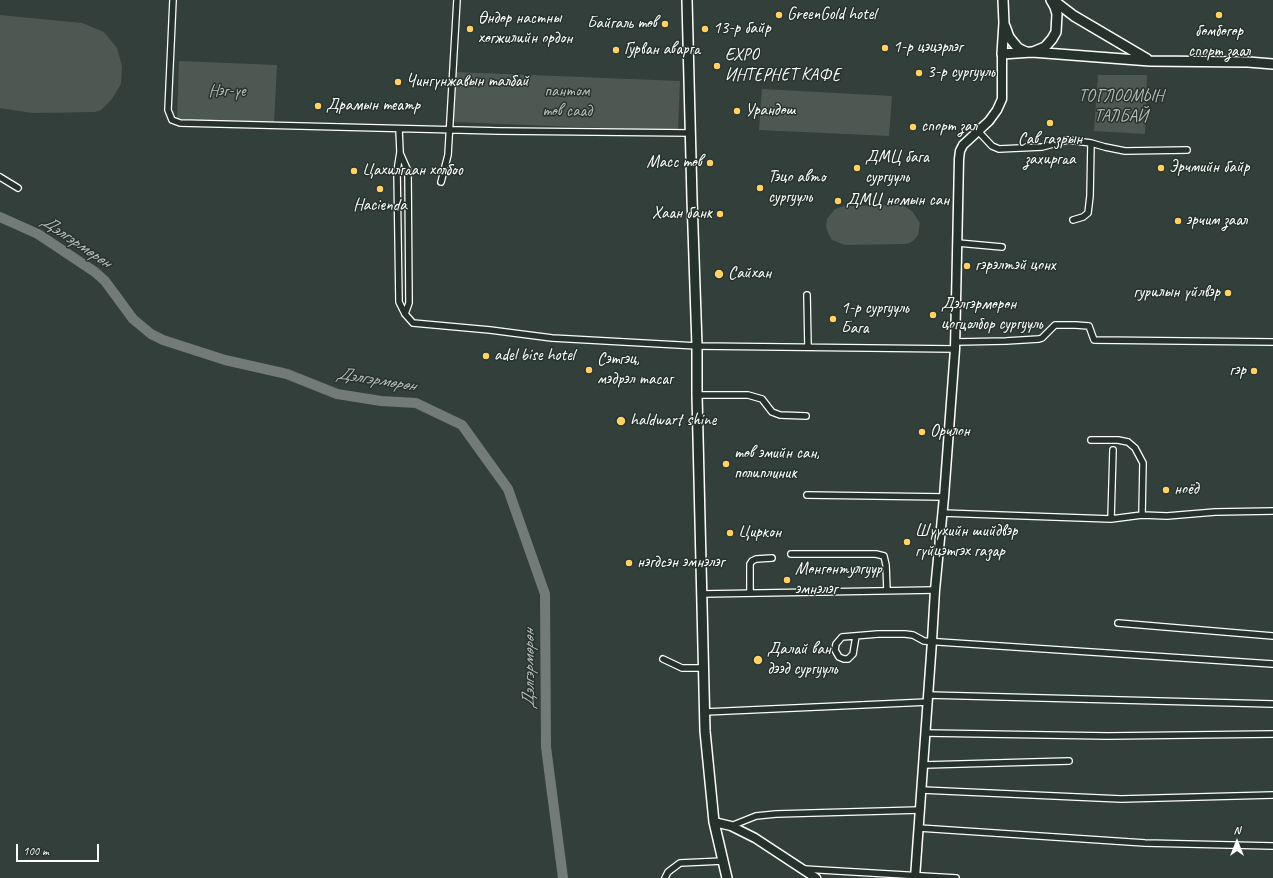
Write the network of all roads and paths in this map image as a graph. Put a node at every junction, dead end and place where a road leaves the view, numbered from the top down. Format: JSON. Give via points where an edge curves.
{"nodes":[{"id":1,"x":173,"y":0,"type":"edge"},
{"id":2,"x":457,"y":0,"type":"edge"},
{"id":3,"x":688,"y":0,"type":"edge"},
{"id":4,"x":1003,"y":0,"type":"edge"},
{"id":5,"x":1052,"y":0,"type":"edge"},
{"id":6,"x":1004,"y":23,"type":"junction"},
{"id":7,"x":1030,"y":52,"type":"junction"},
{"id":8,"x":1002,"y":54,"type":"junction"},
{"id":9,"x":1150,"y":61,"type":"junction"},
{"id":10,"x":1273,"y":64,"type":"edge"},
{"id":11,"x":399,"y":129,"type":"junction"},
{"id":12,"x":450,"y":130,"type":"junction"},
{"id":13,"x":978,"y":131,"type":"junction"},
{"id":14,"x":691,"y":133,"type":"junction"},
{"id":15,"x":1091,"y":143,"type":"junction"},
{"id":16,"x":1187,"y":150,"type":"dead end"},
{"id":17,"x":400,"y":152,"type":"junction"},
{"id":18,"x":0,"y":177,"type":"edge"},
{"id":19,"x":441,"y":182,"type":"dead end"},
{"id":20,"x":18,"y":188,"type":"dead end"},
{"id":21,"x":1073,"y":220,"type":"dead end"},
{"id":22,"x":958,"y":243,"type":"junction"},
{"id":23,"x":1002,"y":247,"type":"dead end"},
{"id":24,"x":807,"y":296,"type":"dead end"},
{"id":25,"x":405,"y":314,"type":"junction"},
{"id":26,"x":1273,"y":342,"type":"edge"},
{"id":27,"x":956,"y":345,"type":"junction"},
{"id":28,"x":697,"y":346,"type":"junction"},
{"id":29,"x":808,"y":347,"type":"junction"},
{"id":30,"x":697,"y":395,"type":"junction"},
{"id":31,"x":806,"y":416,"type":"dead end"},
{"id":32,"x":1091,"y":440,"type":"dead end"},
{"id":33,"x":1113,"y":450,"type":"dead end"},
{"id":34,"x":808,"y":495,"type":"dead end"},
{"id":35,"x":944,"y":497,"type":"junction"},
{"id":36,"x":1273,"y":511,"type":"edge"},
{"id":37,"x":942,"y":513,"type":"junction"},
{"id":38,"x":1142,"y":515,"type":"junction"},
{"id":39,"x":1111,"y":519,"type":"junction"},
{"id":40,"x":791,"y":554,"type":"dead end"},
{"id":41,"x":772,"y":558,"type":"dead end"},
{"id":42,"x":935,"y":590,"type":"junction"},
{"id":43,"x":887,"y":591,"type":"junction"},
{"id":44,"x":750,"y":593,"type":"junction"},
{"id":45,"x":702,"y":594,"type":"junction"},
{"id":46,"x":1118,"y":623,"type":"dead end"},
{"id":47,"x":856,"y":636,"type":"junction"},
{"id":48,"x":1273,"y":636,"type":"edge"},
{"id":49,"x":932,"y":641,"type":"junction"},
{"id":50,"x":663,"y":659,"type":"dead end"},
{"id":51,"x":1273,"y":664,"type":"edge"},
{"id":52,"x":704,"y":668,"type":"junction"},
{"id":53,"x":928,"y":699,"type":"junction"},
{"id":54,"x":1273,"y":704,"type":"edge"},
{"id":55,"x":705,"y":712,"type":"junction"},
{"id":56,"x":926,"y":733,"type":"junction"},
{"id":57,"x":1273,"y":734,"type":"edge"},
{"id":58,"x":1069,"y":761,"type":"dead end"},
{"id":59,"x":924,"y":765,"type":"junction"},
{"id":60,"x":922,"y":790,"type":"junction"},
{"id":61,"x":1273,"y":795,"type":"edge"},
{"id":62,"x":920,"y":810,"type":"junction"},
{"id":63,"x":714,"y":822,"type":"junction"},
{"id":64,"x":731,"y":826,"type":"junction"},
{"id":65,"x":919,"y":828,"type":"junction"},
{"id":66,"x":1273,"y":846,"type":"edge"},
{"id":67,"x":723,"y":861,"type":"junction"},
{"id":68,"x":802,"y":869,"type":"junction"},
{"id":69,"x":915,"y":877,"type":"edge"},
{"id":70,"x":665,"y":878,"type":"edge"},
{"id":71,"x":727,"y":878,"type":"edge"},
{"id":72,"x":816,"y":878,"type":"edge"},
{"id":73,"x":956,"y":878,"type":"edge"}],
"edges":[{"from":1,"to":11,"type":"street","via":[[168,110],[172,120],[180,123]]},
{"from":2,"to":12,"type":"street"},
{"from":3,"to":14,"type":"main road"},
{"from":4,"to":6,"type":"main road"},
{"from":5,"to":7,"type":"main road","via":[[1057,14],[1056,32],[1044,47]]},
{"from":5,"to":9,"type":"main road"},
{"from":6,"to":7,"type":"main road","via":[[1018,48]]},
{"from":6,"to":8,"type":"main road"},
{"from":7,"to":8,"type":"main road"},
{"from":7,"to":9,"type":"main road"},
{"from":8,"to":13,"type":"main road","via":[[1002,99],[993,116]]},
{"from":9,"to":10,"type":"main road"},
{"from":11,"to":12,"type":"street"},
{"from":11,"to":17,"type":"street"},
{"from":12,"to":14,"type":"street"},
{"from":12,"to":19,"type":"street","via":[[448,155]]},
{"from":13,"to":15,"type":"street","via":[[992,146],[999,149],[1042,147],[1068,140]]},
{"from":13,"to":22,"type":"main road","via":[[960,151]]},
{"from":14,"to":28,"type":"main road"},
{"from":15,"to":16,"type":"street","via":[[1125,151]]},
{"from":15,"to":21,"type":"street","via":[[1088,213]]},
{"from":17,"to":25,"type":"street","via":[[397,171],[399,302]]},
{"from":17,"to":25,"type":"street","via":[[408,171],[409,303]]},
{"from":18,"to":20,"type":"street"},
{"from":22,"to":23,"type":"street"},
{"from":22,"to":27,"type":"main road"},
{"from":24,"to":29,"type":"street"},
{"from":25,"to":28,"type":"street","via":[[413,323],[552,338]]},
{"from":26,"to":27,"type":"street","via":[[1094,340],[1089,326],[1075,325],[1055,326],[1040,339]]},
{"from":27,"to":29,"type":"street"},
{"from":27,"to":35,"type":"main road"},
{"from":28,"to":29,"type":"street"},
{"from":28,"to":30,"type":"main road"},
{"from":30,"to":31,"type":"street","via":[[748,395],[762,399],[772,412],[780,415]]},
{"from":30,"to":45,"type":"main road"},
{"from":32,"to":38,"type":"street","via":[[1118,440],[1128,442],[1135,448],[1143,463]]},
{"from":33,"to":39,"type":"street"},
{"from":34,"to":35,"type":"street"},
{"from":35,"to":37,"type":"main road"},
{"from":36,"to":38,"type":"street"},
{"from":37,"to":39,"type":"street"},
{"from":37,"to":42,"type":"main road"},
{"from":38,"to":39,"type":"street"},
{"from":40,"to":43,"type":"street","via":[[884,556]]},
{"from":41,"to":44,"type":"street","via":[[756,559],[750,564]]},
{"from":42,"to":43,"type":"street"},
{"from":42,"to":49,"type":"main road"},
{"from":43,"to":44,"type":"street"},
{"from":44,"to":45,"type":"street"},
{"from":45,"to":52,"type":"main road"},
{"from":46,"to":48,"type":"street"},
{"from":47,"to":47,"type":"street","via":[[853,654],[848,659],[839,657],[835,650],[838,640],[842,637]]},
{"from":47,"to":49,"type":"street","via":[[904,634]]},
{"from":49,"to":51,"type":"street"},
{"from":49,"to":53,"type":"main road"},
{"from":50,"to":52,"type":"street","via":[[682,668]]},
{"from":52,"to":55,"type":"main road"},
{"from":53,"to":54,"type":"street"},
{"from":53,"to":55,"type":"street"},
{"from":53,"to":56,"type":"main road"},
{"from":55,"to":63,"type":"main road"},
{"from":56,"to":57,"type":"street","via":[[1108,736]]},
{"from":56,"to":59,"type":"main road"},
{"from":58,"to":59,"type":"street"},
{"from":59,"to":60,"type":"main road"},
{"from":60,"to":61,"type":"street","via":[[1121,799]]},
{"from":60,"to":62,"type":"main road"},
{"from":62,"to":64,"type":"street","via":[[776,814],[756,816]]},
{"from":62,"to":65,"type":"main road"},
{"from":63,"to":64,"type":"main road"},
{"from":63,"to":67,"type":"main road"},
{"from":64,"to":68,"type":"main road","via":[[755,838]]},
{"from":65,"to":66,"type":"street","via":[[1146,843]]},
{"from":65,"to":69,"type":"main road"},
{"from":67,"to":70,"type":"street","via":[[680,863],[668,872]]},
{"from":67,"to":71,"type":"main road"},
{"from":68,"to":69,"type":"street"},
{"from":68,"to":72,"type":"main road"},
{"from":69,"to":73,"type":"street"}]}
